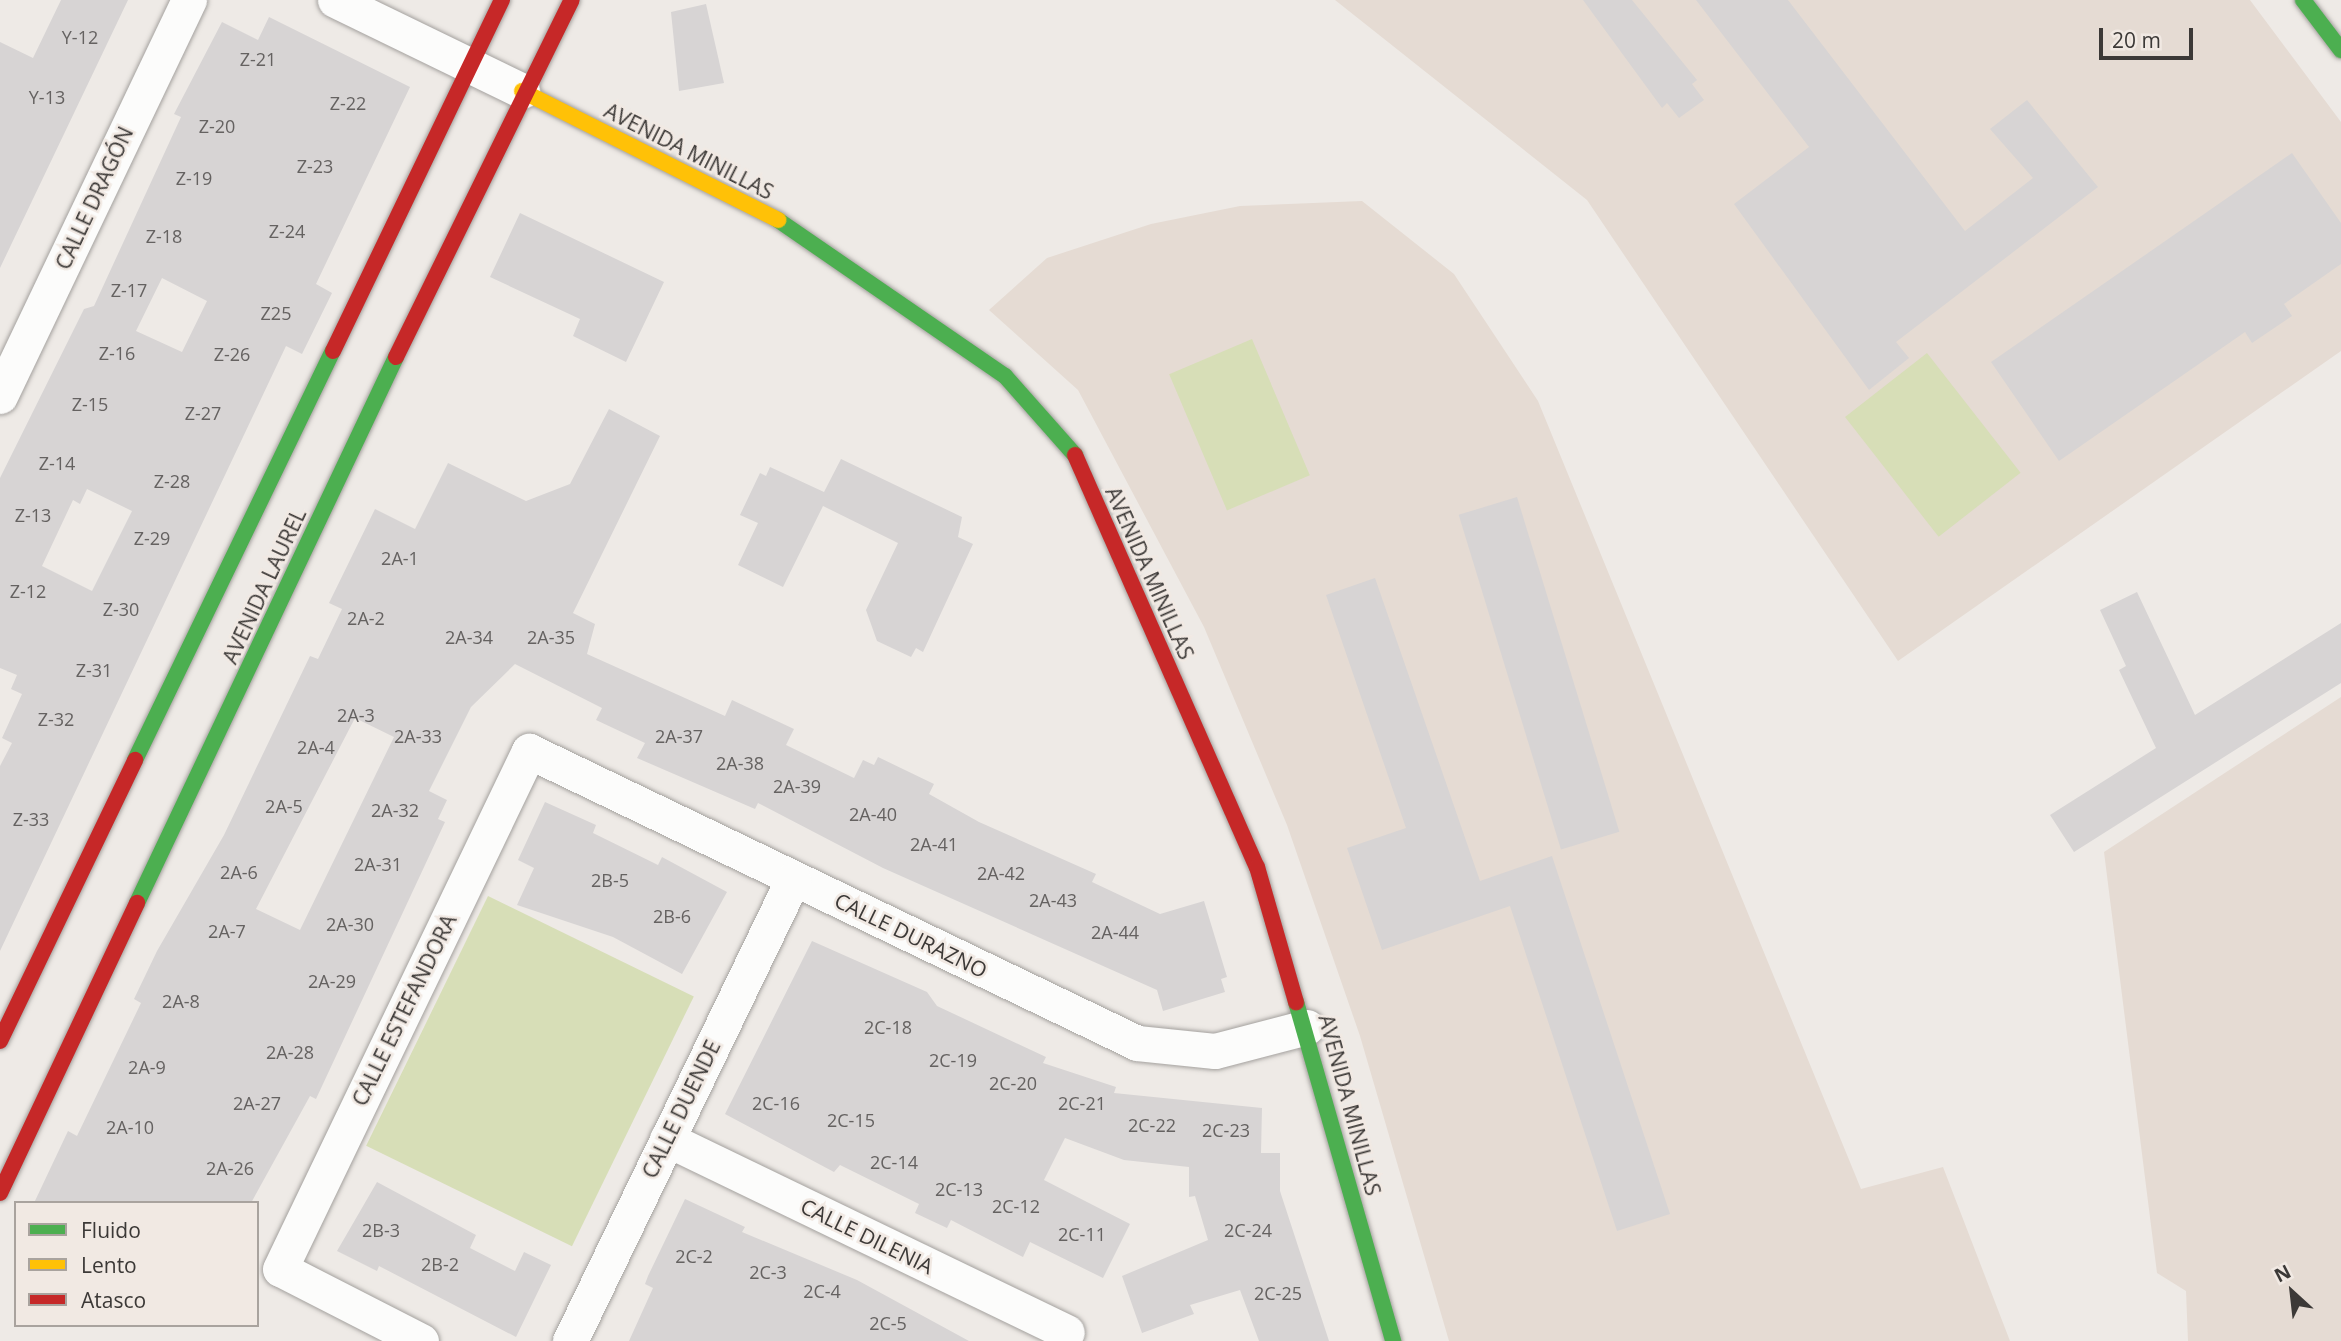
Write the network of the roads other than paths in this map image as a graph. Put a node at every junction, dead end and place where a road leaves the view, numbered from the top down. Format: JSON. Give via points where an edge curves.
{"nodes":[{"id":1,"x":189,"y":0,"type":"edge"},
{"id":2,"x":335,"y":0,"type":"edge"},
{"id":3,"x":502,"y":0,"type":"edge"},
{"id":4,"x":572,"y":0,"type":"edge"},
{"id":5,"x":2303,"y":0,"type":"edge"},
{"id":6,"x":2338,"y":40,"type":"edge"},
{"id":7,"x":468,"y":64,"type":"junction"},
{"id":8,"x":522,"y":91,"type":"junction"},
{"id":9,"x":0,"y":396,"type":"edge"},
{"id":10,"x":529,"y":751,"type":"joint"},
{"id":11,"x":793,"y":879,"type":"junction"},
{"id":12,"x":1307,"y":1027,"type":"junction"},
{"id":13,"x":0,"y":1041,"type":"edge"},
{"id":14,"x":667,"y":1139,"type":"junction"},
{"id":15,"x":0,"y":1193,"type":"edge"},
{"id":16,"x":1067,"y":1332,"type":"dead end"},
{"id":17,"x":421,"y":1341,"type":"edge"},
{"id":18,"x":570,"y":1341,"type":"edge"},
{"id":19,"x":1393,"y":1341,"type":"edge"}],
"edges":[{"from":1,"to":9,"type":"street","name":"CALLE DRAGÓN"},
{"from":2,"to":7,"type":"street"},
{"from":3,"to":7,"type":"street","name":"AVENIDA LAUREL"},
{"from":4,"to":8,"type":"street","name":"AVENIDA LAUREL"},
{"from":5,"to":6,"type":"street"},
{"from":7,"to":8,"type":"street"},
{"from":7,"to":13,"type":"street","name":"AVENIDA LAUREL"},
{"from":8,"to":12,"type":"street","name":"AVENIDA MINILLAS","via":[[754,204],[1005,376],[1076,457],[1257,867]]},
{"from":8,"to":15,"type":"street","name":"AVENIDA LAUREL"},
{"from":10,"to":11,"type":"street","name":"CALLE DURAZNO"},
{"from":10,"to":17,"type":"street","name":"CALLE ESTEFANDORA","via":[[280,1269]]},
{"from":11,"to":12,"type":"street","name":"CALLE DURAZNO","via":[[1137,1043],[1215,1051]]},
{"from":11,"to":14,"type":"street","name":"CALLE DUENDE"},
{"from":12,"to":19,"type":"street","name":"AVENIDA MINILLAS"},
{"from":14,"to":16,"type":"street","name":"CALLE DILENIA"},
{"from":14,"to":18,"type":"street","name":"CALLE DUENDE"}]}
